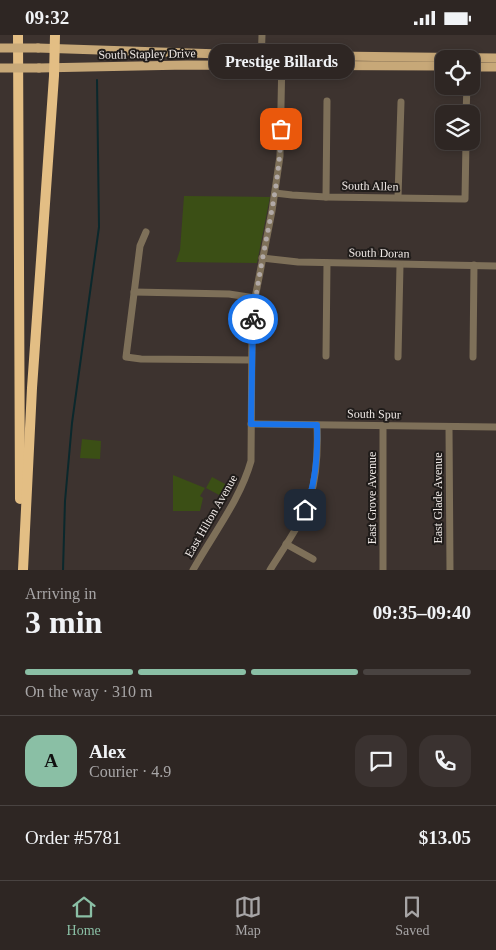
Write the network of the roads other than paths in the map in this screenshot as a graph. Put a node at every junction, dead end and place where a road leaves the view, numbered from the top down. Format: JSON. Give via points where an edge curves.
{"nodes":[{"id":1,"x":18,"y":35,"type":"edge"},
{"id":2,"x":55,"y":35,"type":"edge"},
{"id":3,"x":262,"y":35,"type":"edge"},
{"id":4,"x":0,"y":48,"type":"edge"},
{"id":5,"x":56,"y":48,"type":"junction"},
{"id":6,"x":188,"y":53,"type":"junction"},
{"id":7,"x":224,"y":54,"type":"junction"},
{"id":8,"x":261,"y":55,"type":"junction"},
{"id":9,"x":282,"y":55,"type":"junction"},
{"id":10,"x":435,"y":57,"type":"edge"},
{"id":11,"x":480,"y":58,"type":"edge"},
{"id":12,"x":496,"y":58,"type":"edge"},
{"id":13,"x":187,"y":65,"type":"junction"},
{"id":14,"x":261,"y":65,"type":"junction"},
{"id":15,"x":282,"y":65,"type":"junction"},
{"id":16,"x":154,"y":66,"type":"junction"},
{"id":17,"x":435,"y":66,"type":"edge"},
{"id":18,"x":480,"y":67,"type":"edge"},
{"id":19,"x":496,"y":67,"type":"edge"},
{"id":20,"x":0,"y":68,"type":"edge"},
{"id":21,"x":55,"y":68,"type":"junction"},
{"id":22,"x":327,"y":101,"type":"dead end"},
{"id":23,"x":400,"y":102,"type":"dead end"},
{"id":24,"x":466,"y":150,"type":"edge"},
{"id":25,"x":275,"y":193,"type":"junction"},
{"id":26,"x":326,"y":197,"type":"junction"},
{"id":27,"x":398,"y":197,"type":"junction"},
{"id":28,"x":146,"y":232,"type":"dead end"},
{"id":29,"x":262,"y":258,"type":"junction"},
{"id":30,"x":327,"y":263,"type":"junction"},
{"id":31,"x":400,"y":265,"type":"junction"},
{"id":32,"x":474,"y":265,"type":"junction"},
{"id":33,"x":496,"y":266,"type":"edge"},
{"id":34,"x":134,"y":292,"type":"junction"},
{"id":35,"x":255,"y":298,"type":"junction"},
{"id":36,"x":326,"y":356,"type":"dead end"},
{"id":37,"x":398,"y":357,"type":"dead end"},
{"id":38,"x":473,"y":357,"type":"dead end"},
{"id":39,"x":251,"y":360,"type":"junction"},
{"id":40,"x":251,"y":424,"type":"junction"},
{"id":41,"x":317,"y":425,"type":"junction"},
{"id":42,"x":383,"y":426,"type":"junction"},
{"id":43,"x":449,"y":427,"type":"junction"},
{"id":44,"x":496,"y":427,"type":"edge"},
{"id":45,"x":286,"y":544,"type":"junction"},
{"id":46,"x":312,"y":559,"type":"dead end"},
{"id":47,"x":22,"y":570,"type":"edge"},
{"id":48,"x":193,"y":570,"type":"edge"},
{"id":49,"x":270,"y":570,"type":"edge"},
{"id":50,"x":383,"y":570,"type":"edge"},
{"id":51,"x":450,"y":570,"type":"edge"}],
"edges":[{"from":1,"to":47,"type":"highway"},
{"from":2,"to":5,"type":"highway"},
{"from":3,"to":8,"type":"street"},
{"from":4,"to":5,"type":"main road","name":"South Stapley Drive","bridge":true},
{"from":5,"to":6,"type":"main road","name":"South Stapley Drive"},
{"from":5,"to":21,"type":"highway"},
{"from":6,"to":7,"type":"main road","name":"South Stapley Drive"},
{"from":6,"to":16,"type":"main road","via":[[183,60],[159,61]]},
{"from":7,"to":8,"type":"main road","name":"South Stapley Drive"},
{"from":7,"to":13,"type":"main road","via":[[193,60]]},
{"from":8,"to":9,"type":"main road","name":"South Stapley Drive"},
{"from":8,"to":14,"type":"street"},
{"from":9,"to":10,"type":"main road","name":"South Stapley Drive"},
{"from":9,"to":15,"type":"street","name":"East Hilton Avenue"},
{"from":11,"to":12,"type":"main road","name":"South Stapley Drive"},
{"from":13,"to":14,"type":"main road","name":"South Stapley Drive"},
{"from":13,"to":16,"type":"main road","name":"South Stapley Drive"},
{"from":14,"to":15,"type":"main road","name":"South Stapley Drive"},
{"from":15,"to":17,"type":"main road","name":"South Stapley Drive"},
{"from":15,"to":25,"type":"street","name":"East Hilton Avenue","via":[[280,156]]},
{"from":16,"to":21,"type":"main road","name":"South Stapley Drive"},
{"from":18,"to":19,"type":"main road"},
{"from":20,"to":21,"type":"main road","name":"South Stapley Drive","bridge":true},
{"from":21,"to":47,"type":"highway"},
{"from":22,"to":26,"type":"street"},
{"from":23,"to":27,"type":"street"},
{"from":24,"to":27,"type":"street","name":"South Allen","via":[[465,199]]},
{"from":25,"to":26,"type":"street","name":"South Allen"},
{"from":25,"to":29,"type":"street","name":"East Hilton Avenue"},
{"from":26,"to":27,"type":"street","name":"South Allen"},
{"from":28,"to":34,"type":"street","via":[[140,246]]},
{"from":29,"to":30,"type":"street","name":"South Doran"},
{"from":29,"to":35,"type":"street","name":"East Hilton Avenue"},
{"from":30,"to":31,"type":"street","name":"South Doran"},
{"from":30,"to":36,"type":"street"},
{"from":31,"to":32,"type":"street","name":"South Doran"},
{"from":31,"to":37,"type":"street"},
{"from":32,"to":33,"type":"street","name":"South Doran"},
{"from":32,"to":38,"type":"street"},
{"from":34,"to":35,"type":"street","via":[[229,294]]},
{"from":34,"to":39,"type":"street","via":[[126,357]]},
{"from":35,"to":39,"type":"street","name":"East Hilton Avenue"},
{"from":39,"to":40,"type":"street","name":"East Hilton Avenue"},
{"from":40,"to":41,"type":"street","name":"South Spur"},
{"from":40,"to":48,"type":"street","name":"East Hilton Avenue","via":[[251,461],[246,479]]},
{"from":41,"to":42,"type":"street","name":"South Spur"},
{"from":41,"to":45,"type":"street","via":[[318,449],[310,499]]},
{"from":42,"to":43,"type":"street","name":"South Spur"},
{"from":42,"to":50,"type":"street","name":"East Grove Avenue"},
{"from":43,"to":44,"type":"street","name":"South Spur"},
{"from":43,"to":51,"type":"street","name":"East Glade Avenue"},
{"from":45,"to":46,"type":"street"},
{"from":45,"to":49,"type":"street"}]}
